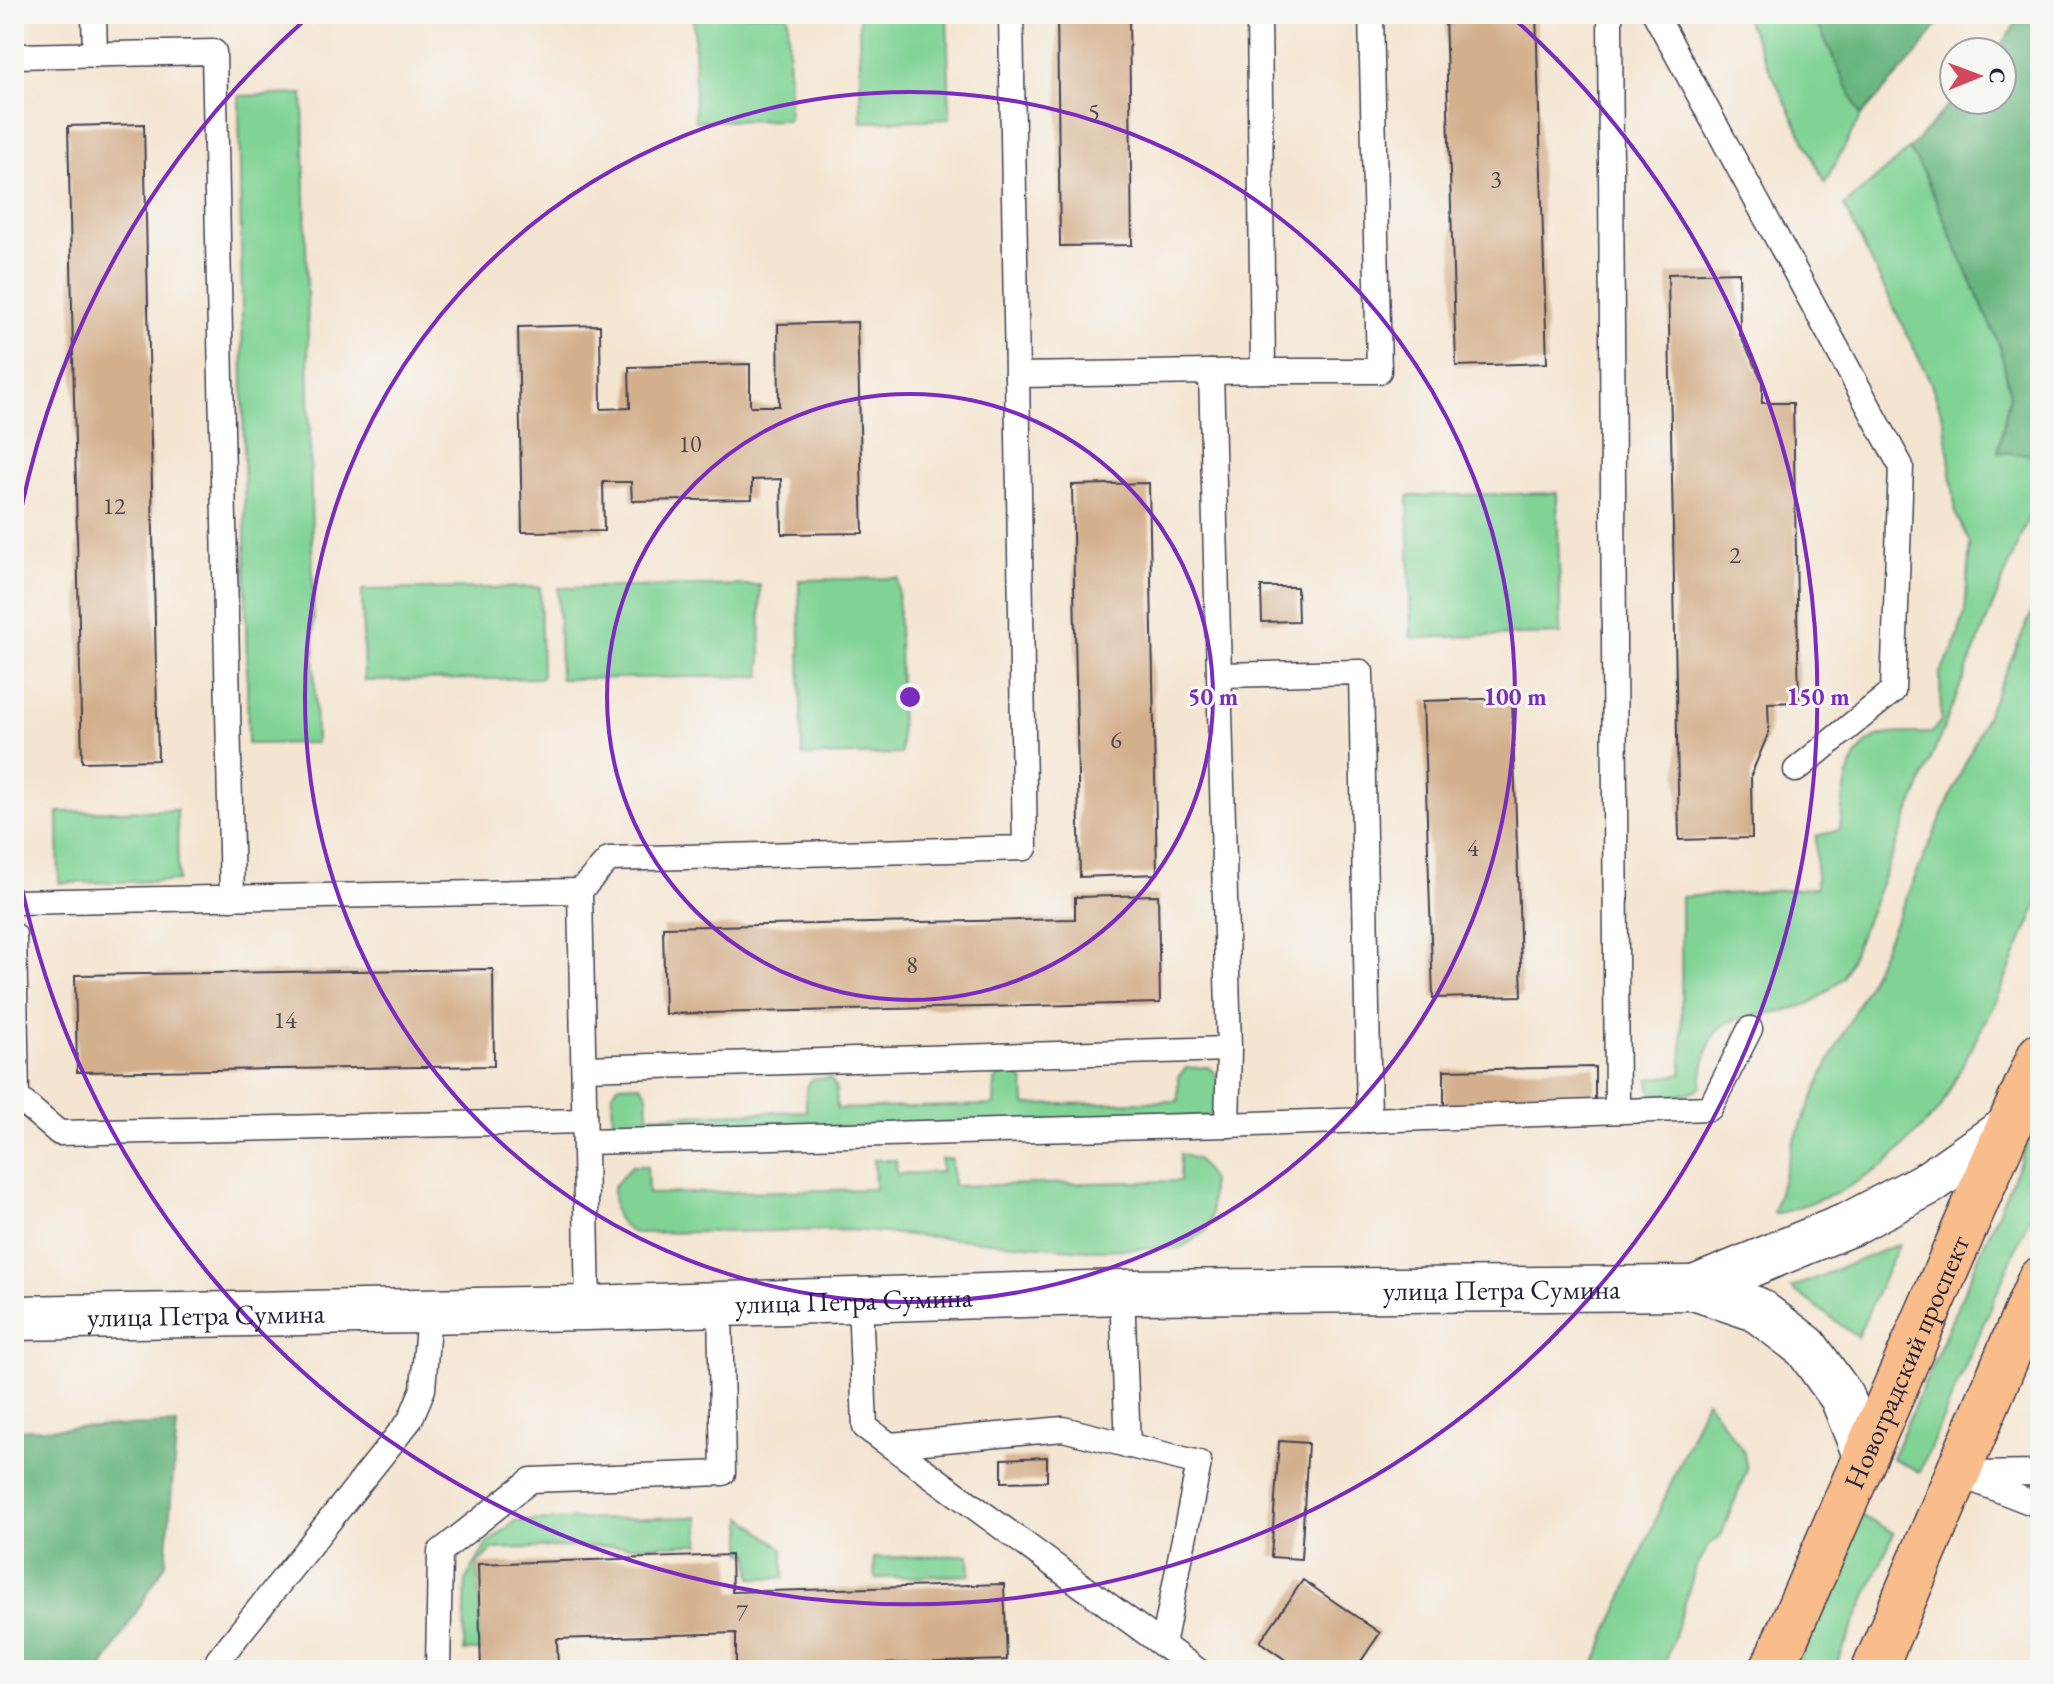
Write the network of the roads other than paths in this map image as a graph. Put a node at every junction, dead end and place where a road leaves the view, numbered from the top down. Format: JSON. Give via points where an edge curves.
{"nodes":[{"id":1,"x":94,"y":14,"type":"edge"},
{"id":2,"x":1011,"y":14,"type":"edge"},
{"id":3,"x":1259,"y":14,"type":"edge"},
{"id":4,"x":1371,"y":14,"type":"edge"},
{"id":5,"x":1610,"y":14,"type":"edge"},
{"id":6,"x":1655,"y":14,"type":"edge"},
{"id":7,"x":95,"y":55,"type":"junction"},
{"id":8,"x":14,"y":56,"type":"edge"},
{"id":9,"x":1263,"y":371,"type":"junction"},
{"id":10,"x":1211,"y":372,"type":"junction"},
{"id":11,"x":1017,"y":375,"type":"junction"},
{"id":12,"x":1219,"y":675,"type":"junction"},
{"id":13,"x":1796,"y":770,"type":"dead end"},
{"id":14,"x":580,"y":891,"type":"junction"},
{"id":15,"x":232,"y":898,"type":"junction"},
{"id":16,"x":14,"y":902,"type":"edge"},
{"id":17,"x":14,"y":935,"type":"edge"},
{"id":18,"x":1750,"y":1029,"type":"dead end"},
{"id":19,"x":1229,"y":1049,"type":"junction"},
{"id":20,"x":2040,"y":1055,"type":"edge"},
{"id":21,"x":584,"y":1068,"type":"junction"},
{"id":22,"x":1617,"y":1111,"type":"junction"},
{"id":23,"x":1369,"y":1120,"type":"junction"},
{"id":24,"x":1227,"y":1125,"type":"junction"},
{"id":25,"x":2009,"y":1127,"type":"junction"},
{"id":26,"x":585,"y":1131,"type":"junction"},
{"id":27,"x":2040,"y":1279,"type":"edge"},
{"id":28,"x":1694,"y":1288,"type":"junction"},
{"id":29,"x":1122,"y":1292,"type":"junction"},
{"id":30,"x":860,"y":1300,"type":"junction"},
{"id":31,"x":720,"y":1304,"type":"junction"},
{"id":32,"x":588,"y":1308,"type":"junction"},
{"id":33,"x":429,"y":1311,"type":"junction"},
{"id":34,"x":14,"y":1318,"type":"edge"},
{"id":35,"x":891,"y":1445,"type":"junction"},
{"id":36,"x":1128,"y":1446,"type":"junction"},
{"id":37,"x":1865,"y":1455,"type":"junction"},
{"id":38,"x":2040,"y":1473,"type":"edge"},
{"id":39,"x":1958,"y":1474,"type":"junction"},
{"id":40,"x":2040,"y":1506,"type":"edge"},
{"id":41,"x":1163,"y":1645,"type":"junction"},
{"id":42,"x":218,"y":1660,"type":"dead end"},
{"id":43,"x":438,"y":1670,"type":"edge"},
{"id":44,"x":1197,"y":1670,"type":"edge"},
{"id":45,"x":1772,"y":1670,"type":"edge"},
{"id":46,"x":1874,"y":1670,"type":"edge"}],
"edges":[{"from":1,"to":7,"type":"lane"},
{"from":2,"to":11,"type":"lane"},
{"from":3,"to":9,"type":"lane"},
{"from":4,"to":9,"type":"lane","via":[[1379,371]]},
{"from":5,"to":22,"type":"lane"},
{"from":6,"to":13,"type":"lane","via":[[1901,466],[1893,691]]},
{"from":7,"to":8,"type":"lane"},
{"from":7,"to":15,"type":"lane","via":[[214,52]]},
{"from":9,"to":10,"type":"lane"},
{"from":10,"to":11,"type":"lane"},
{"from":10,"to":12,"type":"lane"},
{"from":11,"to":14,"type":"lane","via":[[1025,848],[609,859]]},
{"from":12,"to":19,"type":"lane"},
{"from":12,"to":23,"type":"lane","via":[[1361,672]]},
{"from":14,"to":15,"type":"lane"},
{"from":14,"to":21,"type":"lane"},
{"from":15,"to":16,"type":"lane"},
{"from":17,"to":26,"type":"lane","via":[[17,1097],[59,1133]]},
{"from":18,"to":22,"type":"lane","via":[[1710,1108]]},
{"from":19,"to":21,"type":"lane"},
{"from":19,"to":24,"type":"lane"},
{"from":20,"to":25,"type":"main road","name":"Новоградский проспект"},
{"from":21,"to":26,"type":"lane"},
{"from":22,"to":23,"type":"lane"},
{"from":23,"to":24,"type":"lane"},
{"from":24,"to":26,"type":"lane"},
{"from":25,"to":28,"type":"street","via":[[1930,1182],[1850,1224]]},
{"from":25,"to":37,"type":"main road","name":"Новоградский проспект"},
{"from":26,"to":32,"type":"lane"},
{"from":27,"to":39,"type":"main road"},
{"from":28,"to":29,"type":"street","name":"улица Петра Сумина"},
{"from":28,"to":37,"type":"street","via":[[1756,1309],[1806,1347],[1842,1397]]},
{"from":29,"to":30,"type":"street","name":"улица Петра Сумина"},
{"from":29,"to":36,"type":"lane"},
{"from":30,"to":31,"type":"street","name":"улица Петра Сумина"},
{"from":30,"to":35,"type":"lane","via":[[865,1427]]},
{"from":31,"to":32,"type":"street","name":"улица Петра Сумина"},
{"from":31,"to":43,"type":"lane","via":[[723,1473],[531,1480],[440,1552]]},
{"from":32,"to":33,"type":"street","name":"улица Петра Сумина"},
{"from":33,"to":34,"type":"street","name":"улица Петра Сумина"},
{"from":33,"to":42,"type":"lane","via":[[423,1389],[410,1420]]},
{"from":35,"to":36,"type":"lane","via":[[1063,1429]]},
{"from":35,"to":41,"type":"lane"},
{"from":36,"to":41,"type":"lane","via":[[1199,1463]]},
{"from":37,"to":45,"type":"main road","name":"Новоградский проспект"},
{"from":38,"to":39,"type":"lane"},
{"from":39,"to":40,"type":"lane"},
{"from":39,"to":46,"type":"main road"},
{"from":41,"to":44,"type":"lane"}]}
